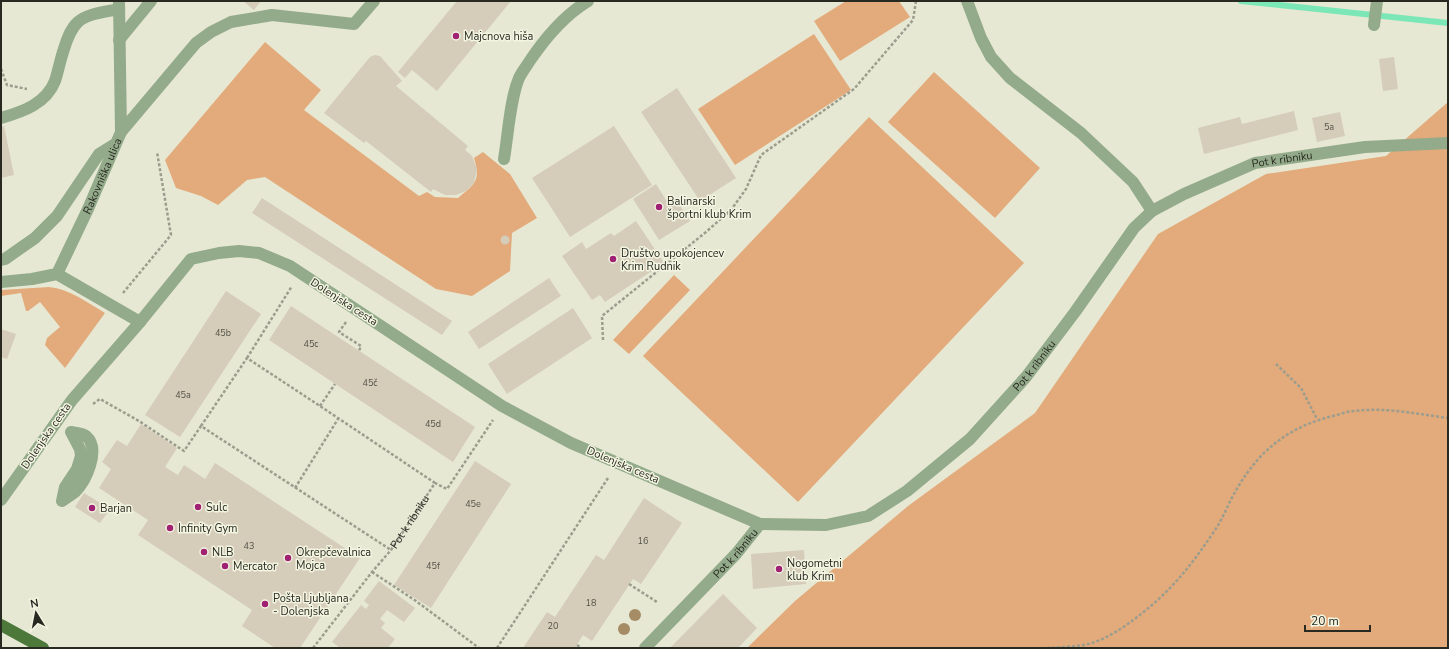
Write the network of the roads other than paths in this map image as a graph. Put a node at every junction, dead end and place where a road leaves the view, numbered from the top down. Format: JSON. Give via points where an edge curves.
{"nodes":[{"id":1,"x":151,"y":1,"type":"edge"},
{"id":2,"x":374,"y":1,"type":"edge"},
{"id":3,"x":588,"y":1,"type":"edge"},
{"id":4,"x":967,"y":1,"type":"edge"},
{"id":5,"x":1377,"y":2,"type":"edge"},
{"id":6,"x":119,"y":5,"type":"edge"},
{"id":7,"x":1374,"y":25,"type":"dead end"},
{"id":8,"x":119,"y":40,"type":"junction"},
{"id":9,"x":1,"y":118,"type":"edge"},
{"id":10,"x":121,"y":132,"type":"junction"},
{"id":11,"x":1448,"y":143,"type":"edge"},
{"id":12,"x":115,"y":144,"type":"junction"},
{"id":13,"x":504,"y":159,"type":"dead end"},
{"id":14,"x":1152,"y":211,"type":"junction"},
{"id":15,"x":1,"y":260,"type":"edge"},
{"id":16,"x":57,"y":274,"type":"junction"},
{"id":17,"x":1,"y":282,"type":"edge"},
{"id":18,"x":140,"y":322,"type":"junction"},
{"id":19,"x":71,"y":432,"type":"joint"},
{"id":20,"x":1,"y":500,"type":"edge"},
{"id":21,"x":760,"y":524,"type":"junction"},
{"id":22,"x":1,"y":625,"type":"edge"},
{"id":23,"x":42,"y":648,"type":"edge"},
{"id":24,"x":644,"y":648,"type":"edge"}],
"edges":[{"from":1,"to":8,"type":"street"},
{"from":2,"to":10,"type":"street","via":[[354,24],[272,15],[231,22],[211,32],[180,60]]},
{"from":3,"to":13,"type":"street","via":[[554,28],[520,78],[514,96]]},
{"from":4,"to":14,"type":"street","via":[[991,56],[1010,78],[1082,133],[1133,182]]},
{"from":5,"to":7,"type":"street"},
{"from":6,"to":8,"type":"street","name":"Rakovniška ulica"},
{"from":6,"to":9,"type":"street","via":[[78,21],[66,41],[54,82],[41,100],[29,109]]},
{"from":8,"to":10,"type":"street","name":"Rakovniška ulica"},
{"from":10,"to":12,"type":"street","name":"Rakovniška ulica"},
{"from":11,"to":14,"type":"street","name":"Pot k ribniku","via":[[1365,147],[1255,163]]},
{"from":12,"to":15,"type":"street","via":[[99,154],[57,216],[35,238]]},
{"from":12,"to":16,"type":"street","name":"Rakovniška ulica"},
{"from":14,"to":21,"type":"street","name":"Pot k ribniku","via":[[1134,228],[1026,377],[970,439],[907,490],[868,516],[826,525]]},
{"from":16,"to":17,"type":"street"},
{"from":16,"to":18,"type":"street"},
{"from":18,"to":20,"type":"street","name":"Dolenjska cesta","via":[[72,400]]},
{"from":18,"to":21,"type":"street","name":"Dolenjska cesta","via":[[191,259],[239,251],[259,253],[290,266],[502,406],[571,443]]},
{"from":19,"to":19,"type":"street","via":[[81,456],[65,486],[62,501],[75,491],[93,459],[93,452],[85,435]]},
{"from":21,"to":24,"type":"street","name":"Pot k ribniku","via":[[736,554]]},
{"from":22,"to":23,"type":"main road"}]}
